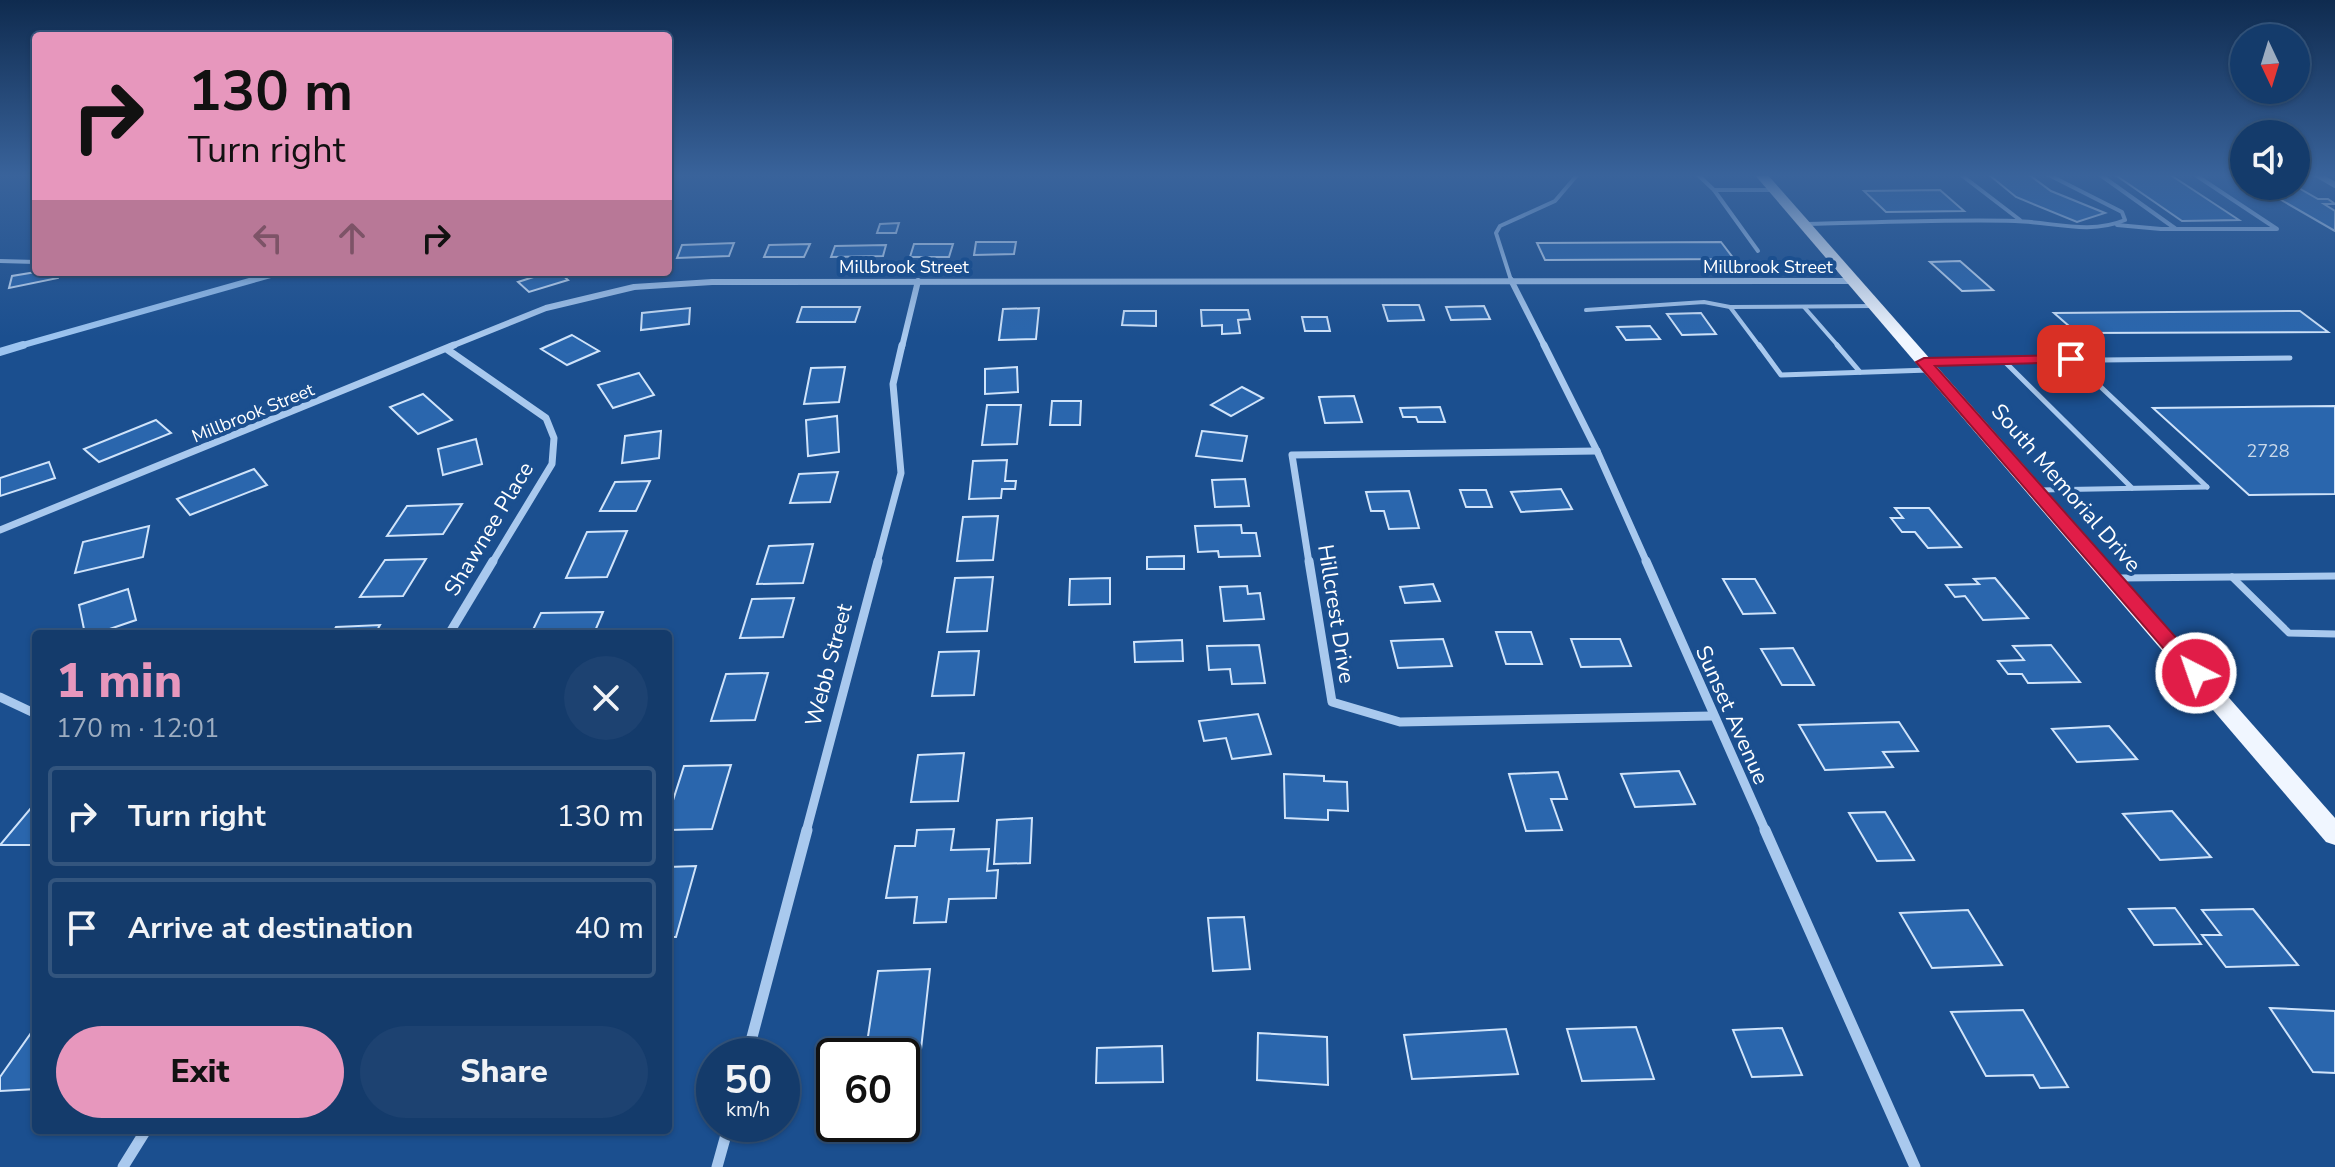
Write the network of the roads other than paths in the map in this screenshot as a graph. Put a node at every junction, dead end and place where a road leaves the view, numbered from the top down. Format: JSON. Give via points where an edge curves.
{"nodes":[{"id":1,"x":1499,"y":228,"type":"edge"},
{"id":2,"x":1742,"y":228,"type":"edge"},
{"id":3,"x":1807,"y":228,"type":"edge"},
{"id":4,"x":2168,"y":228,"type":"edge"},
{"id":5,"x":2276,"y":228,"type":"edge"},
{"id":6,"x":2176,"y":229,"type":"joint"},
{"id":7,"x":1758,"y":251,"type":"dead end"},
{"id":8,"x":0,"y":261,"type":"edge"},
{"id":9,"x":32,"y":262,"type":"edge"},
{"id":10,"x":1511,"y":280,"type":"junction"},
{"id":11,"x":918,"y":281,"type":"junction"},
{"id":12,"x":1854,"y":281,"type":"junction"},
{"id":13,"x":1875,"y":306,"type":"junction"},
{"id":14,"x":1730,"y":307,"type":"junction"},
{"id":15,"x":1804,"y":307,"type":"junction"},
{"id":16,"x":1586,"y":310,"type":"dead end"},
{"id":17,"x":448,"y":350,"type":"junction"},
{"id":18,"x":2290,"y":358,"type":"dead end"},
{"id":19,"x":2071,"y":359,"type":"junction"},
{"id":20,"x":2004,"y":361,"type":"junction"},
{"id":21,"x":1927,"y":366,"type":"junction"},
{"id":22,"x":1860,"y":372,"type":"junction"},
{"id":23,"x":1597,"y":451,"type":"junction"},
{"id":24,"x":2132,"y":488,"type":"junction"},
{"id":25,"x":2035,"y":490,"type":"junction"},
{"id":26,"x":0,"y":530,"type":"edge"},
{"id":27,"x":2335,"y":576,"type":"edge"},
{"id":28,"x":2232,"y":577,"type":"junction"},
{"id":29,"x":2114,"y":578,"type":"junction"},
{"id":30,"x":451,"y":630,"type":"edge"},
{"id":31,"x":2335,"y":634,"type":"edge"},
{"id":32,"x":0,"y":697,"type":"edge"},
{"id":33,"x":32,"y":712,"type":"edge"},
{"id":34,"x":1712,"y":716,"type":"junction"},
{"id":35,"x":2335,"y":835,"type":"edge"},
{"id":36,"x":752,"y":1038,"type":"edge"},
{"id":37,"x":144,"y":1134,"type":"edge"},
{"id":38,"x":724,"y":1142,"type":"edge"},
{"id":39,"x":123,"y":1167,"type":"edge"},
{"id":40,"x":717,"y":1167,"type":"edge"},
{"id":41,"x":1915,"y":1167,"type":"edge"}],
"edges":[{"from":1,"to":10,"type":"lane"},
{"from":2,"to":7,"type":"lane"},
{"from":3,"to":12,"type":"main road","name":"South Memorial Drive"},
{"from":4,"to":6,"type":"lane"},
{"from":5,"to":6,"type":"lane"},
{"from":8,"to":9,"type":"lane"},
{"from":10,"to":11,"type":"street","name":"Millbrook Street"},
{"from":10,"to":12,"type":"street","name":"Millbrook Street"},
{"from":10,"to":23,"type":"street","name":"Sunset Avenue"},
{"from":11,"to":17,"type":"street","name":"Millbrook Street","via":[[634,287],[546,308]]},
{"from":11,"to":36,"type":"street","name":"Webb Street","via":[[893,384],[901,473]]},
{"from":12,"to":13,"type":"main road","name":"South Memorial Drive"},
{"from":13,"to":15,"type":"lane"},
{"from":13,"to":21,"type":"main road","name":"South Memorial Drive"},
{"from":14,"to":15,"type":"lane"},
{"from":14,"to":16,"type":"lane","via":[[1704,302]]},
{"from":14,"to":22,"type":"lane","via":[[1781,375]]},
{"from":15,"to":22,"type":"lane"},
{"from":17,"to":26,"type":"street","name":"Millbrook Street"},
{"from":17,"to":30,"type":"street","name":"Shawnee Place","via":[[546,418],[554,438],[552,464]]},
{"from":18,"to":19,"type":"lane"},
{"from":19,"to":20,"type":"lane"},
{"from":19,"to":24,"type":"lane","via":[[2207,487]]},
{"from":20,"to":21,"type":"lane"},
{"from":20,"to":24,"type":"lane"},
{"from":21,"to":22,"type":"lane"},
{"from":21,"to":25,"type":"main road","name":"South Memorial Drive"},
{"from":23,"to":34,"type":"street","name":"Sunset Avenue"},
{"from":23,"to":34,"type":"street","name":"Hillcrest Drive","via":[[1292,455],[1332,702],[1400,722]]},
{"from":24,"to":25,"type":"lane"},
{"from":25,"to":29,"type":"main road","name":"South Memorial Drive"},
{"from":27,"to":28,"type":"lane"},
{"from":28,"to":29,"type":"lane"},
{"from":28,"to":31,"type":"lane","via":[[2289,633]]},
{"from":29,"to":35,"type":"main road","name":"South Memorial Drive"},
{"from":32,"to":33,"type":"street"},
{"from":34,"to":41,"type":"street","name":"Sunset Avenue"},
{"from":37,"to":39,"type":"street"},
{"from":38,"to":40,"type":"street"}]}
